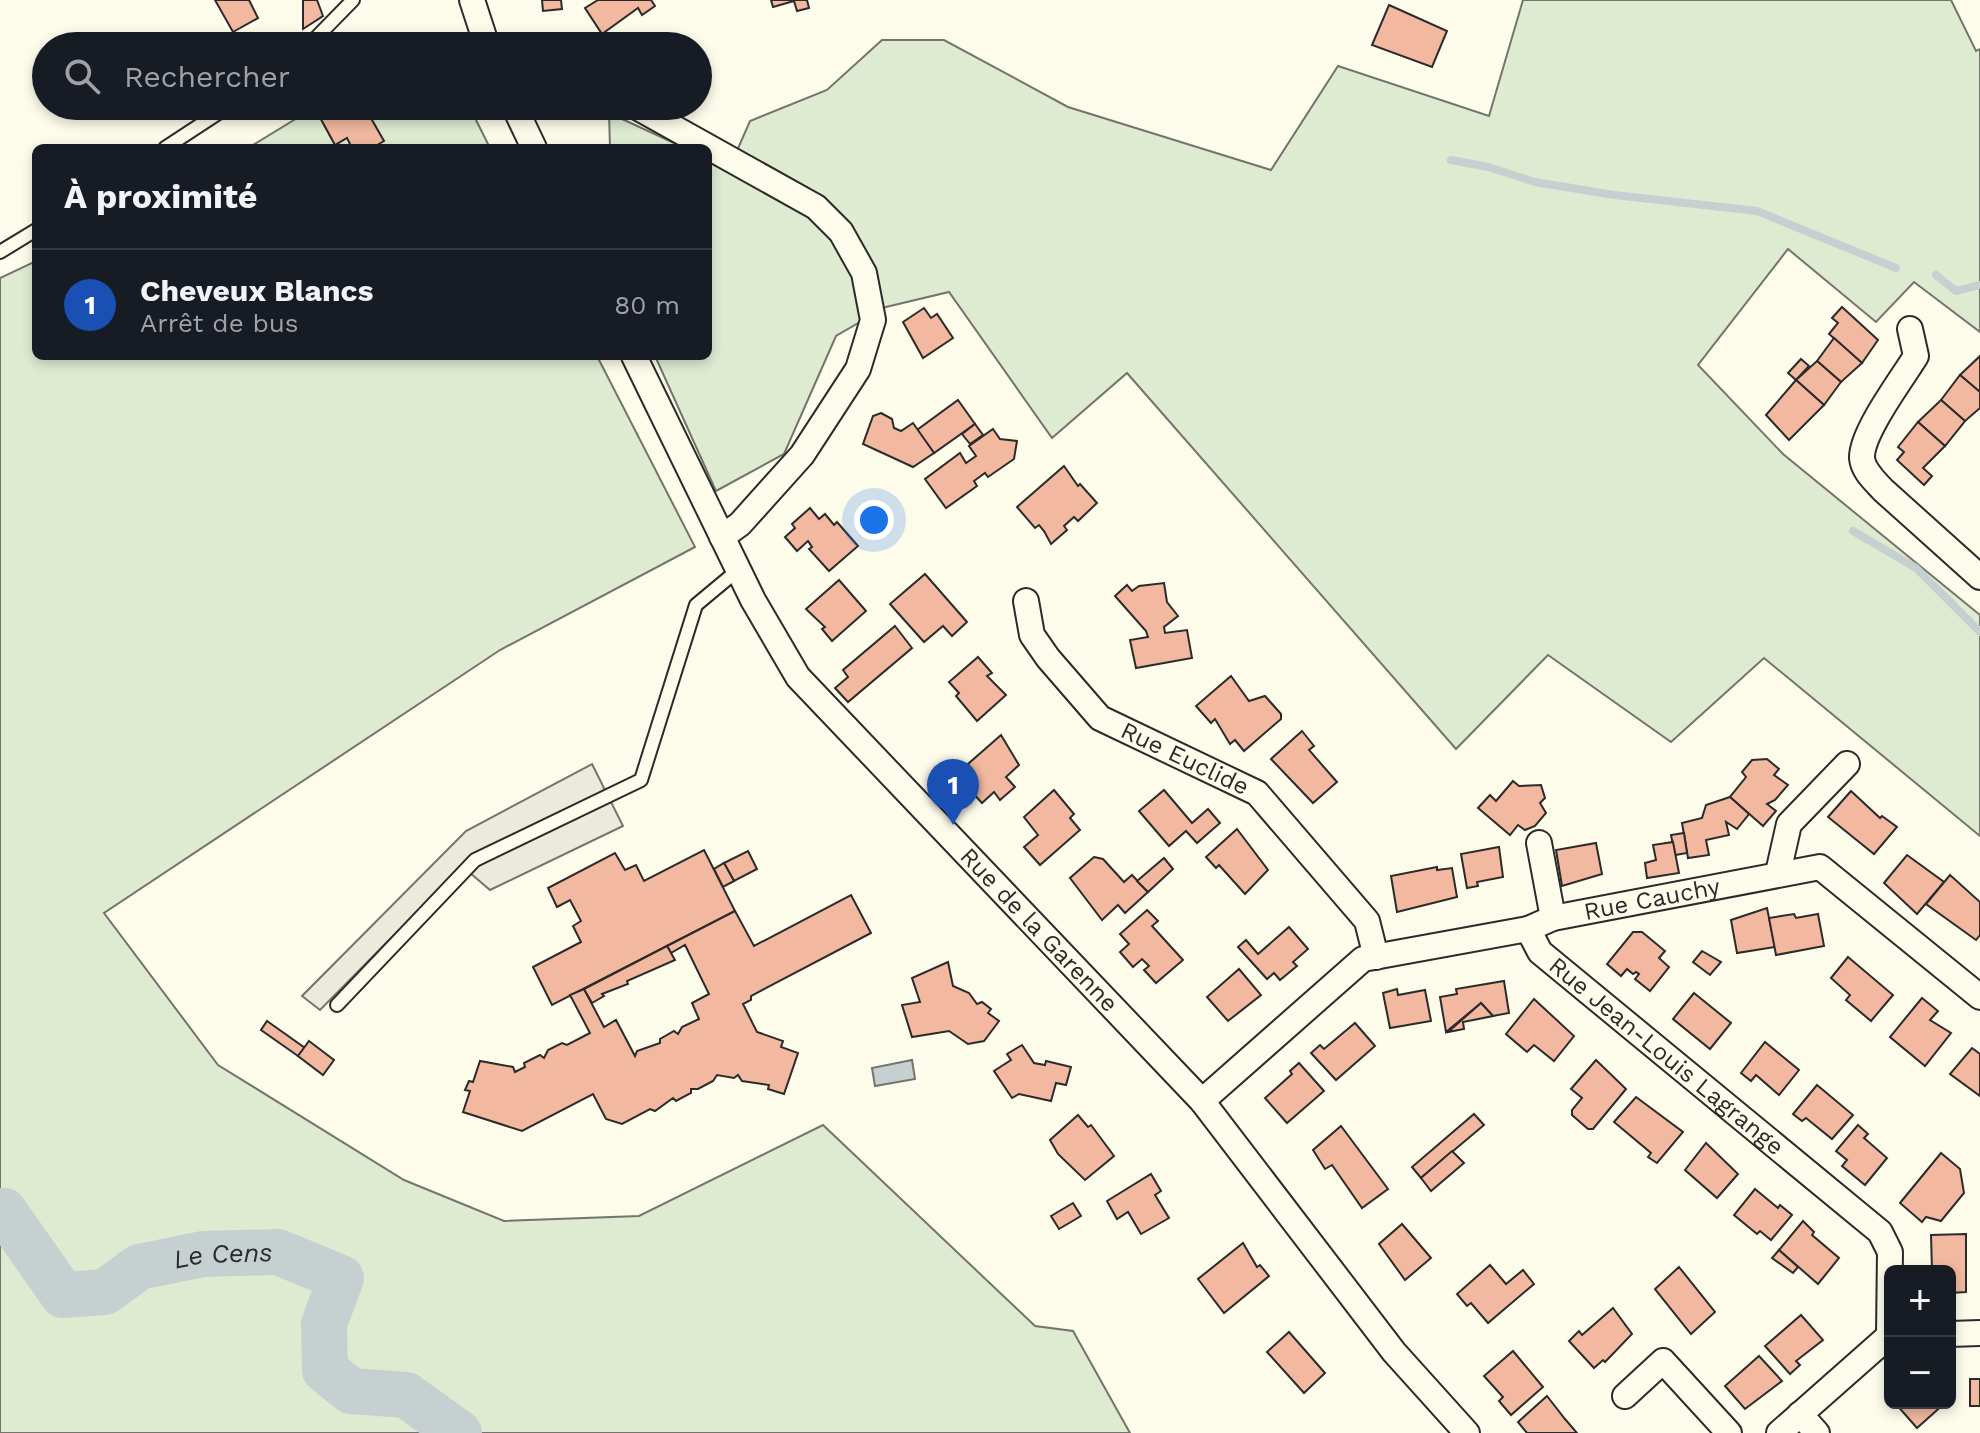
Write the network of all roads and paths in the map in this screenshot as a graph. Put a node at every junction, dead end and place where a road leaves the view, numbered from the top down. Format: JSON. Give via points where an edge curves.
{"nodes":[{"id":1,"x":353,"y":0,"type":"edge"},
{"id":2,"x":472,"y":0,"type":"edge"},
{"id":3,"x":322,"y":32,"type":"edge"},
{"id":4,"x":482,"y":32,"type":"edge"},
{"id":5,"x":208,"y":120,"type":"edge"},
{"id":6,"x":521,"y":120,"type":"edge"},
{"id":7,"x":660,"y":120,"type":"edge"},
{"id":8,"x":171,"y":144,"type":"edge"},
{"id":9,"x":532,"y":144,"type":"edge"},
{"id":10,"x":703,"y":144,"type":"edge"},
{"id":11,"x":712,"y":149,"type":"edge"},
{"id":12,"x":32,"y":232,"type":"edge"},
{"id":13,"x":0,"y":252,"type":"edge"},
{"id":14,"x":1910,"y":329,"type":"dead end"},
{"id":15,"x":636,"y":360,"type":"edge"},
{"id":16,"x":722,"y":537,"type":"junction"},
{"id":17,"x":738,"y":570,"type":"junction"},
{"id":18,"x":1980,"y":577,"type":"edge"},
{"id":19,"x":1026,"y":601,"type":"dead end"},
{"id":20,"x":1847,"y":764,"type":"dead end"},
{"id":21,"x":1539,"y":843,"type":"dead end"},
{"id":22,"x":1778,"y":873,"type":"junction"},
{"id":23,"x":1553,"y":918,"type":"junction"},
{"id":24,"x":1528,"y":929,"type":"junction"},
{"id":25,"x":1376,"y":957,"type":"junction"},
{"id":26,"x":1980,"y":997,"type":"edge"},
{"id":27,"x":337,"y":1005,"type":"dead end"},
{"id":28,"x":1202,"y":1101,"type":"junction"},
{"id":29,"x":1890,"y":1265,"type":"edge"},
{"id":30,"x":1980,"y":1333,"type":"edge"},
{"id":31,"x":1956,"y":1334,"type":"edge"},
{"id":32,"x":1888,"y":1337,"type":"edge"},
{"id":33,"x":1625,"y":1396,"type":"dead end"},
{"id":34,"x":1800,"y":1414,"type":"junction"},
{"id":35,"x":1467,"y":1433,"type":"edge"},
{"id":36,"x":1729,"y":1433,"type":"edge"},
{"id":37,"x":1779,"y":1433,"type":"edge"},
{"id":38,"x":1817,"y":1433,"type":"edge"}],
"edges":[{"from":1,"to":3,"type":"lane"},
{"from":2,"to":4,"type":"street"},
{"from":5,"to":8,"type":"lane"},
{"from":6,"to":9,"type":"street"},
{"from":7,"to":10,"type":"street"},
{"from":11,"to":16,"type":"street","via":[[816,207],[841,232],[864,273],[873,320],[858,369],[802,455]]},
{"from":12,"to":13,"type":"lane"},
{"from":14,"to":18,"type":"street","via":[[1916,356],[1868,437],[1862,458],[1868,475]]},
{"from":15,"to":16,"type":"street","name":"Rue de la Garenne"},
{"from":16,"to":17,"type":"street","name":"Rue de la Garenne"},
{"from":17,"to":27,"type":"lane","via":[[696,605],[641,780],[475,860]]},
{"from":17,"to":28,"type":"street","name":"Rue de la Garenne","via":[[798,677]]},
{"from":19,"to":25,"type":"street","name":"Rue Euclide","via":[[1032,635],[1100,718],[1257,793],[1367,921]]},
{"from":20,"to":22,"type":"street","via":[[1789,824]]},
{"from":21,"to":23,"type":"street"},
{"from":22,"to":23,"type":"street","name":"Rue Cauchy"},
{"from":22,"to":26,"type":"street","name":"Rue Cauchy","via":[[1820,867]]},
{"from":23,"to":24,"type":"street","name":"Rue Cauchy"},
{"from":24,"to":25,"type":"street"},
{"from":24,"to":29,"type":"street","name":"Rue Jean-Louis Lagrange","via":[[1540,952],[1880,1232]]},
{"from":25,"to":28,"type":"street","via":[[1363,959]]},
{"from":28,"to":35,"type":"street","name":"Rue de la Garenne","via":[[1394,1352]]},
{"from":30,"to":31,"type":"street"},
{"from":32,"to":34,"type":"street"},
{"from":33,"to":36,"type":"street","via":[[1663,1361]]},
{"from":34,"to":37,"type":"street"},
{"from":34,"to":38,"type":"street"}]}
